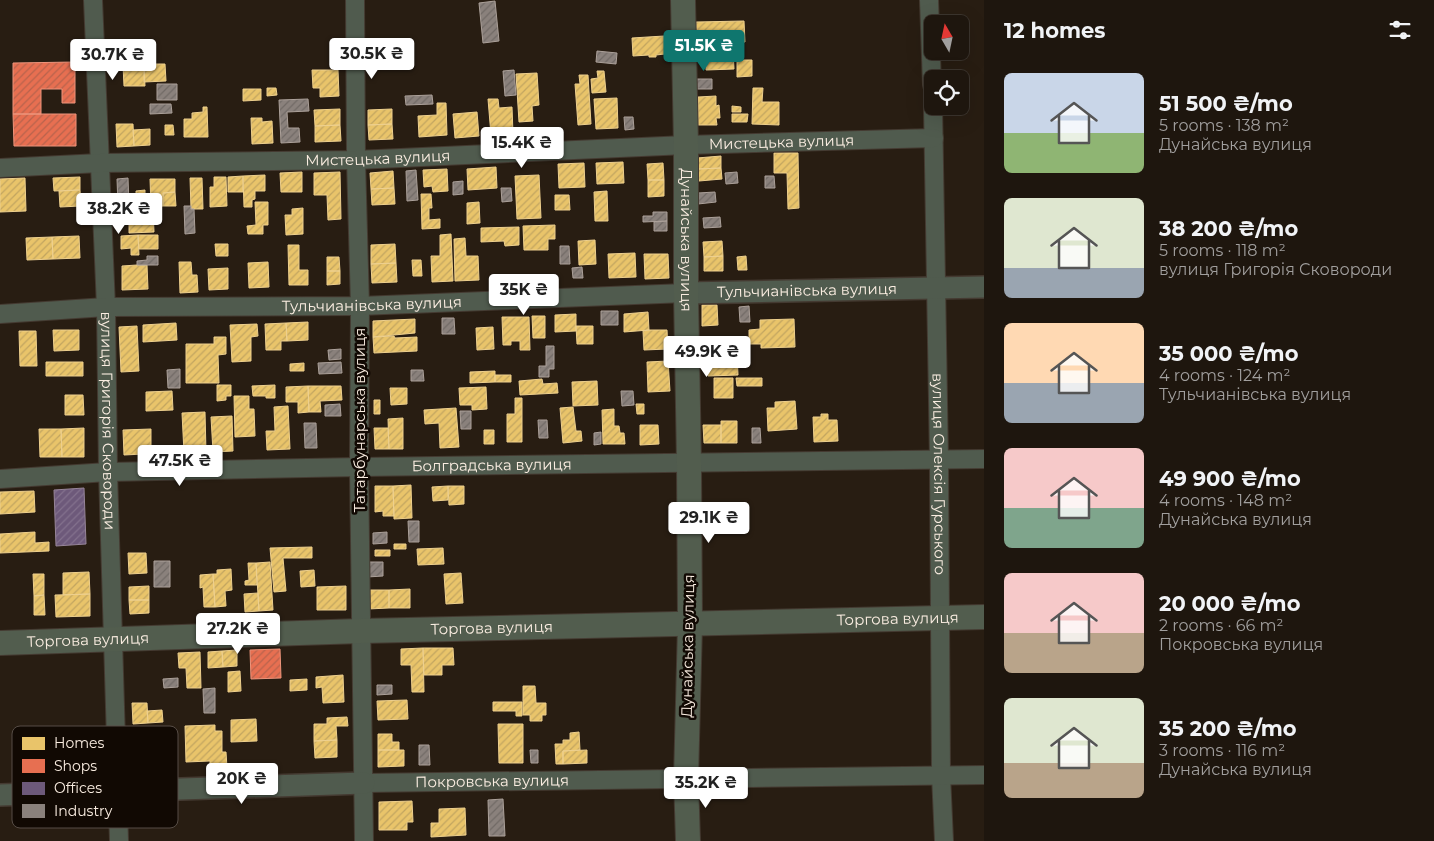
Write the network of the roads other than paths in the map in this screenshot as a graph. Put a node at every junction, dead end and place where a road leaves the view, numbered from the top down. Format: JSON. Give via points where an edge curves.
{"nodes":[{"id":1,"x":93,"y":0,"type":"edge"},
{"id":2,"x":355,"y":0,"type":"edge"},
{"id":3,"x":683,"y":0,"type":"edge"},
{"id":4,"x":929,"y":0,"type":"edge"},
{"id":5,"x":931,"y":70,"type":"edge"},
{"id":6,"x":933,"y":115,"type":"edge"},
{"id":7,"x":934,"y":138,"type":"junction"},
{"id":8,"x":686,"y":145,"type":"junction"},
{"id":9,"x":356,"y":160,"type":"junction"},
{"id":10,"x":100,"y":163,"type":"junction"},
{"id":11,"x":0,"y":168,"type":"edge"},
{"id":12,"x":937,"y":287,"type":"junction"},
{"id":13,"x":984,"y":287,"type":"edge"},
{"id":14,"x":686,"y":293,"type":"junction"},
{"id":15,"x":360,"y":306,"type":"junction"},
{"id":16,"x":106,"y":307,"type":"junction"},
{"id":17,"x":0,"y":314,"type":"edge"},
{"id":18,"x":984,"y":459,"type":"edge"},
{"id":19,"x":939,"y":460,"type":"junction"},
{"id":20,"x":689,"y":464,"type":"junction"},
{"id":21,"x":359,"y":467,"type":"junction"},
{"id":22,"x":108,"y":472,"type":"junction"},
{"id":23,"x":0,"y":479,"type":"edge"},
{"id":24,"x":984,"y":617,"type":"edge"},
{"id":25,"x":940,"y":618,"type":"junction"},
{"id":26,"x":690,"y":625,"type":"junction"},
{"id":27,"x":361,"y":632,"type":"junction"},
{"id":28,"x":114,"y":639,"type":"junction"},
{"id":29,"x":0,"y":643,"type":"edge"},
{"id":30,"x":116,"y":726,"type":"edge"},
{"id":31,"x":941,"y":775,"type":"junction"},
{"id":32,"x":984,"y":775,"type":"edge"},
{"id":33,"x":686,"y":779,"type":"junction"},
{"id":34,"x":364,"y":783,"type":"junction"},
{"id":35,"x":178,"y":789,"type":"edge"},
{"id":36,"x":119,"y":828,"type":"edge"},
{"id":37,"x":119,"y":841,"type":"edge"},
{"id":38,"x":364,"y":841,"type":"edge"},
{"id":39,"x":688,"y":841,"type":"edge"},
{"id":40,"x":944,"y":841,"type":"edge"}],
"edges":[{"from":1,"to":10,"type":"street","name":"вулиця Григорія Сковороди"},
{"from":2,"to":9,"type":"street","name":"Татарбунарська вулиця"},
{"from":3,"to":8,"type":"main road","name":"Дунайська вулиця"},
{"from":4,"to":5,"type":"street"},
{"from":6,"to":7,"type":"street","name":"вулиця Олексія Гурського"},
{"from":7,"to":8,"type":"street","name":"Мистецька вулиця"},
{"from":7,"to":12,"type":"street","name":"вулиця Олексія Гурського"},
{"from":8,"to":9,"type":"street","name":"Мистецька вулиця"},
{"from":8,"to":14,"type":"main road","name":"Дунайська вулиця"},
{"from":9,"to":10,"type":"street","name":"Мистецька вулиця"},
{"from":9,"to":15,"type":"street","name":"Татарбунарська вулиця"},
{"from":10,"to":11,"type":"street","name":"Мистецька вулиця"},
{"from":10,"to":16,"type":"street","name":"вулиця Григорія Сковороди"},
{"from":12,"to":13,"type":"street","name":"Тульчианівська вулиця"},
{"from":12,"to":14,"type":"street","name":"Тульчианівська вулиця"},
{"from":12,"to":19,"type":"street","name":"вулиця Олексія Гурського"},
{"from":14,"to":15,"type":"street","name":"Тульчианівська вулиця"},
{"from":14,"to":20,"type":"main road","name":"Дунайська вулиця"},
{"from":15,"to":16,"type":"street","name":"Тульчианівська вулиця"},
{"from":15,"to":21,"type":"street","name":"Татарбунарська вулиця"},
{"from":16,"to":17,"type":"street","name":"Тульчианівська вулиця"},
{"from":16,"to":22,"type":"street","name":"вулиця Григорія Сковороди"},
{"from":18,"to":19,"type":"street","name":"Болградська вулиця"},
{"from":19,"to":20,"type":"street","name":"Болградська вулиця"},
{"from":19,"to":25,"type":"street","name":"вулиця Олексія Гурського"},
{"from":20,"to":21,"type":"street","name":"Болградська вулиця"},
{"from":20,"to":26,"type":"main road","name":"Дунайська вулиця"},
{"from":21,"to":22,"type":"street","name":"Болградська вулиця"},
{"from":21,"to":27,"type":"street","name":"Татарбунарська вулиця"},
{"from":22,"to":23,"type":"street","name":"Болградська вулиця"},
{"from":22,"to":28,"type":"street","name":"вулиця Григорія Сковороди"},
{"from":24,"to":25,"type":"main road","name":"Торгова вулиця"},
{"from":25,"to":26,"type":"main road","name":"Торгова вулиця"},
{"from":25,"to":31,"type":"street","name":"вулиця Олексія Гурського"},
{"from":26,"to":27,"type":"main road","name":"Торгова вулиця"},
{"from":26,"to":33,"type":"main road","name":"Дунайська вулиця"},
{"from":27,"to":28,"type":"main road","name":"Торгова вулиця"},
{"from":27,"to":34,"type":"street","name":"Татарбунарська вулиця"},
{"from":28,"to":29,"type":"main road","name":"Торгова вулиця"},
{"from":28,"to":30,"type":"street","name":"вулиця Григорія Сковороди"},
{"from":31,"to":32,"type":"street","name":"Покровська вулиця"},
{"from":31,"to":33,"type":"street","name":"Покровська вулиця"},
{"from":31,"to":40,"type":"street","name":"вулиця Олексія Гурського"},
{"from":33,"to":34,"type":"street","name":"Покровська вулиця"},
{"from":33,"to":39,"type":"main road","name":"Дунайська вулиця"},
{"from":34,"to":35,"type":"street","name":"Покровська вулиця"},
{"from":34,"to":38,"type":"street","name":"Татарбунарська вулиця"},
{"from":36,"to":37,"type":"street","name":"вулиця Григорія Сковороди"}]}
